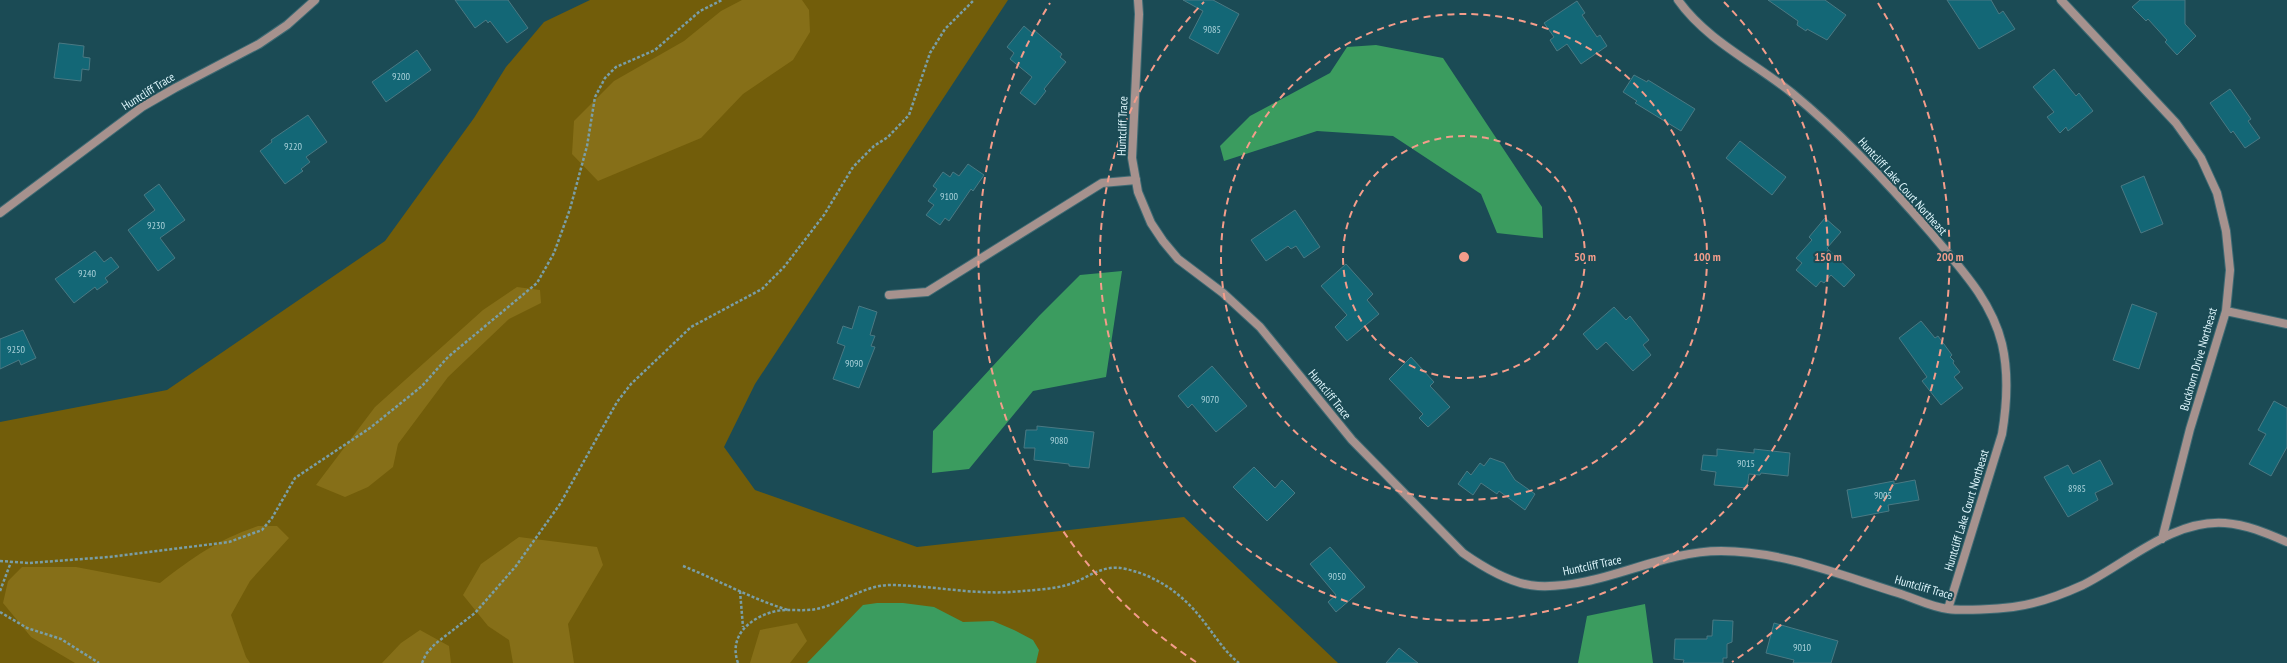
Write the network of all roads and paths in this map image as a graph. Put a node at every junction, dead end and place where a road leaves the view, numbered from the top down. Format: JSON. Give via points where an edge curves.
{"nodes":[{"id":1,"x":315,"y":0,"type":"edge"},
{"id":2,"x":722,"y":0,"type":"edge"},
{"id":3,"x":974,"y":0,"type":"edge"},
{"id":4,"x":1138,"y":0,"type":"edge"},
{"id":5,"x":1678,"y":0,"type":"edge"},
{"id":6,"x":2061,"y":0,"type":"edge"},
{"id":7,"x":1136,"y":180,"type":"junction"},
{"id":8,"x":0,"y":213,"type":"edge"},
{"id":9,"x":889,"y":295,"type":"dead end"},
{"id":10,"x":2226,"y":311,"type":"junction"},
{"id":11,"x":2287,"y":324,"type":"edge"},
{"id":12,"x":2162,"y":539,"type":"junction"},
{"id":13,"x":2287,"y":542,"type":"edge"},
{"id":14,"x":0,"y":561,"type":"edge"},
{"id":15,"x":11,"y":562,"type":"junction"},
{"id":16,"x":683,"y":566,"type":"dead end"},
{"id":17,"x":740,"y":591,"type":"junction"},
{"id":18,"x":0,"y":592,"type":"edge"},
{"id":19,"x":1948,"y":609,"type":"junction"},
{"id":20,"x":792,"y":611,"type":"junction"},
{"id":21,"x":0,"y":612,"type":"edge"},
{"id":22,"x":743,"y":627,"type":"junction"},
{"id":23,"x":99,"y":663,"type":"edge"},
{"id":24,"x":422,"y":663,"type":"edge"},
{"id":25,"x":738,"y":663,"type":"edge"},
{"id":26,"x":1239,"y":663,"type":"edge"}],
"edges":[{"from":1,"to":8,"type":"street","name":"Huntcliff Trace","via":[[287,25],[259,44],[142,107]]},
{"from":2,"to":15,"type":"path","via":[[700,11],[655,50],[616,67],[605,78],[595,97],[587,146],[570,209],[554,253],[536,283],[448,357],[422,386],[370,428],[295,478],[272,518],[262,530],[247,537],[222,543],[78,560]]},
{"from":3,"to":24,"type":"path","via":[[945,29],[930,53],[909,115],[888,137],[874,146],[852,167],[824,215],[784,267],[762,289],[691,327],[630,384],[617,402],[560,504],[516,566],[475,613],[435,644]]},
{"from":4,"to":7,"type":"street","name":"Huntcliff Trace","via":[[1132,158]]},
{"from":5,"to":19,"type":"street","name":"Huntcliff Lake Court Northeast","via":[[1701,27],[1792,93],[1852,147],[1912,210],[1965,273],[1990,313],[2002,344],[2007,405],[2002,434]]},
{"from":6,"to":10,"type":"street","name":"Buckhorn Drive Northeast","via":[[2176,123],[2201,158],[2217,193],[2226,231],[2230,270]]},
{"from":7,"to":9,"type":"street","via":[[1102,183],[927,292]]},
{"from":7,"to":19,"type":"street","name":"Huntcliff Trace","via":[[1138,192],[1151,223],[1178,259],[1223,293],[1260,327],[1352,440],[1463,553],[1484,567],[1507,578],[1536,586],[1554,585],[1586,581],[1685,554],[1754,552],[1797,561]]},
{"from":10,"to":11,"type":"street"},
{"from":10,"to":12,"type":"street","name":"Buckhorn Drive Northeast","via":[[2190,429]]},
{"from":12,"to":13,"type":"street","name":"Huntcliff Trace","via":[[2192,527],[2223,523],[2257,528]]},
{"from":12,"to":19,"type":"street","name":"Huntcliff Trace","via":[[2084,584],[2053,598],[2015,607]]},
{"from":14,"to":15,"type":"path"},
{"from":15,"to":18,"type":"path"},
{"from":16,"to":17,"type":"path"},
{"from":17,"to":20,"type":"path","via":[[766,604]]},
{"from":17,"to":22,"type":"path"},
{"from":20,"to":22,"type":"path","via":[[766,614]]},
{"from":20,"to":26,"type":"path","via":[[808,612],[872,588],[891,585],[994,593],[1067,585],[1098,570],[1114,566],[1150,577],[1174,590],[1191,605]]},
{"from":21,"to":23,"type":"path","via":[[27,628],[61,639]]},
{"from":22,"to":25,"type":"path","via":[[735,643]]}]}
